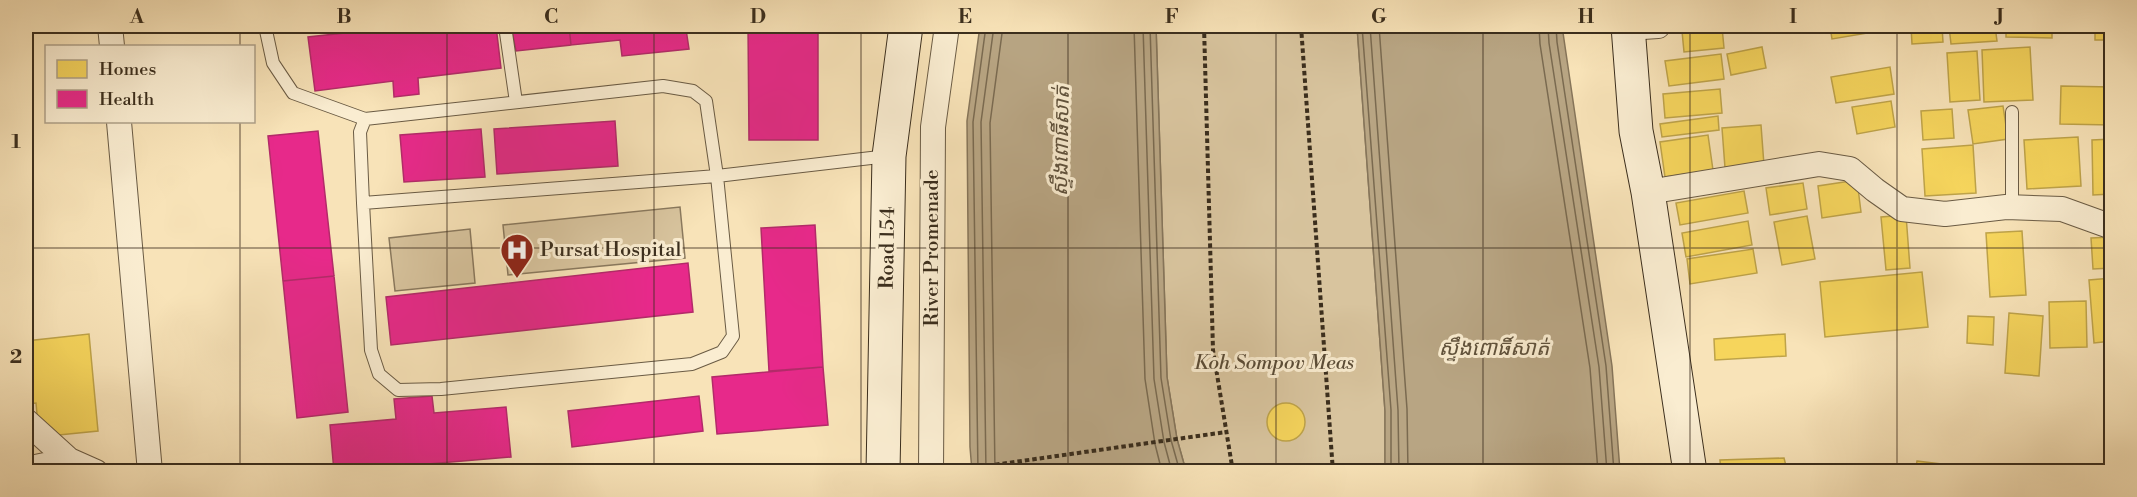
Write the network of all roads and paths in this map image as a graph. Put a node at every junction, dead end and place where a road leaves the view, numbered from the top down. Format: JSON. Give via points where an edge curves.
{"nodes":[{"id":1,"x":110,"y":26,"type":"edge"},
{"id":2,"x":265,"y":26,"type":"edge"},
{"id":3,"x":505,"y":26,"type":"edge"},
{"id":4,"x":906,"y":26,"type":"edge"},
{"id":5,"x":947,"y":26,"type":"edge"},
{"id":6,"x":1203,"y":26,"type":"edge"},
{"id":7,"x":1301,"y":26,"type":"edge"},
{"id":8,"x":1638,"y":26,"type":"edge"},
{"id":9,"x":112,"y":45,"type":"edge"},
{"id":10,"x":516,"y":102,"type":"junction"},
{"id":11,"x":2012,"y":112,"type":"dead end"},
{"id":12,"x":365,"y":118,"type":"junction"},
{"id":13,"x":119,"y":123,"type":"edge"},
{"id":14,"x":889,"y":156,"type":"junction"},
{"id":15,"x":717,"y":176,"type":"junction"},
{"id":16,"x":1648,"y":192,"type":"junction"},
{"id":17,"x":363,"y":203,"type":"junction"},
{"id":18,"x":2012,"y":207,"type":"junction"},
{"id":19,"x":2112,"y":227,"type":"edge"},
{"id":20,"x":26,"y":421,"type":"edge"},
{"id":21,"x":1226,"y":432,"type":"junction"},
{"id":22,"x":69,"y":460,"type":"junction"},
{"id":23,"x":26,"y":469,"type":"edge"},
{"id":24,"x":96,"y":471,"type":"edge"},
{"id":25,"x":150,"y":471,"type":"edge"},
{"id":26,"x":883,"y":471,"type":"edge"},
{"id":27,"x":942,"y":471,"type":"edge"},
{"id":28,"x":1233,"y":471,"type":"edge"},
{"id":29,"x":1333,"y":471,"type":"edge"},
{"id":30,"x":1690,"y":471,"type":"edge"}],
"edges":[{"from":1,"to":9,"type":"street"},
{"from":2,"to":12,"type":"lane","via":[[273,63],[293,93]]},
{"from":3,"to":10,"type":"lane"},
{"from":4,"to":14,"type":"street","name":"Road 154"},
{"from":5,"to":27,"type":"street","name":"River Promenade","via":[[933,127]]},
{"from":6,"to":21,"type":"path","via":[[1213,350]]},
{"from":7,"to":29,"type":"path"},
{"from":8,"to":16,"type":"street","via":[[1636,131]]},
{"from":10,"to":12,"type":"lane"},
{"from":10,"to":15,"type":"lane","via":[[663,86],[693,91],[706,101]]},
{"from":11,"to":18,"type":"lane"},
{"from":12,"to":17,"type":"lane","via":[[360,132]]},
{"from":13,"to":25,"type":"street"},
{"from":14,"to":15,"type":"lane"},
{"from":14,"to":26,"type":"street","name":"Road 154"},
{"from":15,"to":17,"type":"lane"},
{"from":15,"to":17,"type":"lane","via":[[733,336],[722,352],[692,364],[441,389],[398,390],[379,374],[371,350]]},
{"from":16,"to":18,"type":"street","via":[[1819,164],[1850,169],[1902,209],[1945,214]]},
{"from":16,"to":30,"type":"street"},
{"from":18,"to":19,"type":"street","via":[[2062,209]]},
{"from":20,"to":22,"type":"street"},
{"from":21,"to":27,"type":"path"},
{"from":21,"to":28,"type":"path"},
{"from":22,"to":23,"type":"street"},
{"from":22,"to":24,"type":"street"}]}
